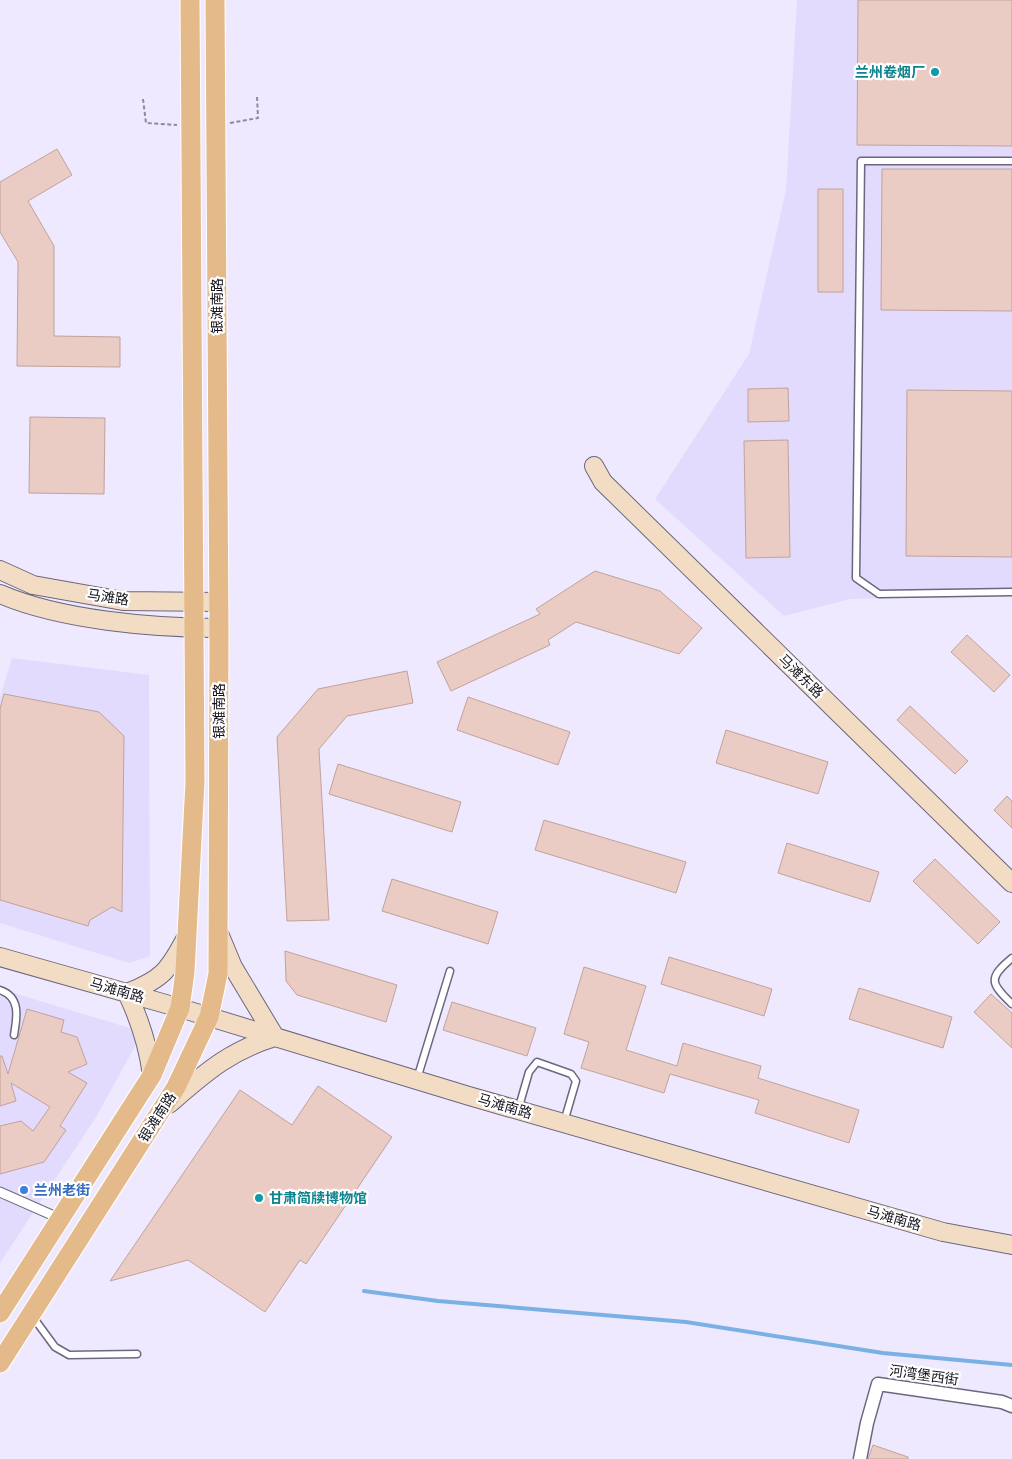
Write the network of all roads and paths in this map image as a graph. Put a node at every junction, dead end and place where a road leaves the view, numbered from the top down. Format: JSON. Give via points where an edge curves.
{"nodes":[{"id":1,"x":190,"y":0,"type":"edge"},
{"id":2,"x":215,"y":0,"type":"edge"},
{"id":3,"x":257,"y":96,"type":"dead end"},
{"id":4,"x":143,"y":100,"type":"dead end"},
{"id":5,"x":216,"y":125,"type":"junction"},
{"id":6,"x":190,"y":126,"type":"junction"},
{"id":7,"x":1012,"y":161,"type":"edge"},
{"id":8,"x":594,"y":466,"type":"dead end"},
{"id":9,"x":0,"y":570,"type":"edge"},
{"id":10,"x":1012,"y":592,"type":"edge"},
{"id":11,"x":0,"y":594,"type":"edge"},
{"id":12,"x":194,"y":602,"type":"junction"},
{"id":13,"x":219,"y":602,"type":"junction"},
{"id":14,"x":194,"y":628,"type":"junction"},
{"id":15,"x":219,"y":628,"type":"junction"},
{"id":16,"x":1012,"y":883,"type":"edge"},
{"id":17,"x":218,"y":930,"type":"junction"},
{"id":18,"x":187,"y":935,"type":"junction"},
{"id":19,"x":0,"y":957,"type":"edge"},
{"id":20,"x":1012,"y":958,"type":"edge"},
{"id":21,"x":450,"y":971,"type":"dead end"},
{"id":22,"x":0,"y":990,"type":"edge"},
{"id":23,"x":127,"y":993,"type":"junction"},
{"id":24,"x":1012,"y":1004,"type":"edge"},
{"id":25,"x":180,"y":1008,"type":"junction"},
{"id":26,"x":209,"y":1017,"type":"junction"},
{"id":27,"x":14,"y":1035,"type":"dead end"},
{"id":28,"x":275,"y":1037,"type":"junction"},
{"id":29,"x":152,"y":1075,"type":"junction"},
{"id":30,"x":417,"y":1080,"type":"junction"},
{"id":31,"x":518,"y":1110,"type":"junction"},
{"id":32,"x":161,"y":1111,"type":"junction"},
{"id":33,"x":564,"y":1123,"type":"junction"},
{"id":34,"x":0,"y":1192,"type":"edge"},
{"id":35,"x":61,"y":1220,"type":"junction"},
{"id":36,"x":1012,"y":1245,"type":"edge"},
{"id":37,"x":0,"y":1313,"type":"edge"},
{"id":38,"x":31,"y":1314,"type":"junction"},
{"id":39,"x":137,"y":1354,"type":"dead end"},
{"id":40,"x":0,"y":1363,"type":"edge"},
{"id":41,"x":1012,"y":1406,"type":"edge"},
{"id":42,"x":860,"y":1459,"type":"edge"}],
"edges":[{"from":1,"to":6,"type":"main road","name":"银滩南路"},
{"from":2,"to":5,"type":"main road","name":"银滩南路"},
{"from":3,"to":5,"type":"path","via":[[258,118]]},
{"from":4,"to":6,"type":"path","via":[[146,123]]},
{"from":5,"to":13,"type":"main road","name":"银滩南路"},
{"from":6,"to":12,"type":"main road","name":"银滩南路"},
{"from":7,"to":10,"type":"lane","via":[[861,161],[856,578],[879,594]]},
{"from":8,"to":16,"type":"main road","name":"马滩东路","via":[[603,482]]},
{"from":9,"to":12,"type":"main road","name":"马滩路","via":[[33,585],[123,601]]},
{"from":11,"to":14,"type":"main road","name":"马滩路","via":[[27,606],[102,619]]},
{"from":12,"to":13,"type":"main road","name":"马滩路"},
{"from":12,"to":14,"type":"main road","name":"银滩南路"},
{"from":13,"to":15,"type":"main road","name":"银滩南路"},
{"from":14,"to":15,"type":"main road","name":"马滩路"},
{"from":14,"to":18,"type":"main road","name":"银滩南路","via":[[195,782]]},
{"from":15,"to":17,"type":"main road","name":"银滩南路"},
{"from":17,"to":26,"type":"main road","name":"银滩南路","via":[[218,974]]},
{"from":17,"to":28,"type":"main road","via":[[233,967]]},
{"from":18,"to":23,"type":"main road","via":[[172,966],[151,984]]},
{"from":18,"to":25,"type":"main road","name":"银滩南路"},
{"from":19,"to":23,"type":"main road","name":"马滩南路"},
{"from":20,"to":24,"type":"lane","via":[[995,975],[994,986]]},
{"from":21,"to":30,"type":"lane"},
{"from":22,"to":27,"type":"lane","via":[[15,1001],[18,1013]]},
{"from":23,"to":25,"type":"main road","name":"马滩南路"},
{"from":23,"to":29,"type":"main road","via":[[139,1018]]},
{"from":25,"to":26,"type":"main road","name":"马滩南路"},
{"from":25,"to":29,"type":"main road","name":"银滩南路"},
{"from":26,"to":28,"type":"main road","name":"马滩南路"},
{"from":26,"to":32,"type":"main road","name":"银滩南路"},
{"from":28,"to":30,"type":"main road","name":"马滩南路"},
{"from":28,"to":32,"type":"main road","via":[[248,1045],[211,1067]]},
{"from":29,"to":35,"type":"main road","name":"银滩南路"},
{"from":30,"to":31,"type":"main road","name":"马滩南路"},
{"from":31,"to":33,"type":"main road","name":"马滩南路"},
{"from":31,"to":33,"type":"lane","via":[[529,1072],[537,1062],[571,1074],[576,1081]]},
{"from":32,"to":38,"type":"main road","name":"银滩南路"},
{"from":33,"to":36,"type":"main road","name":"马滩南路","via":[[943,1232]]},
{"from":34,"to":35,"type":"street"},
{"from":35,"to":37,"type":"main road","name":"银滩南路"},
{"from":38,"to":39,"type":"lane","via":[[55,1347],[69,1355]]},
{"from":38,"to":40,"type":"main road","name":"银滩南路"},
{"from":41,"to":42,"type":"street","name":"河湾堡西街","via":[[878,1384]]}]}
